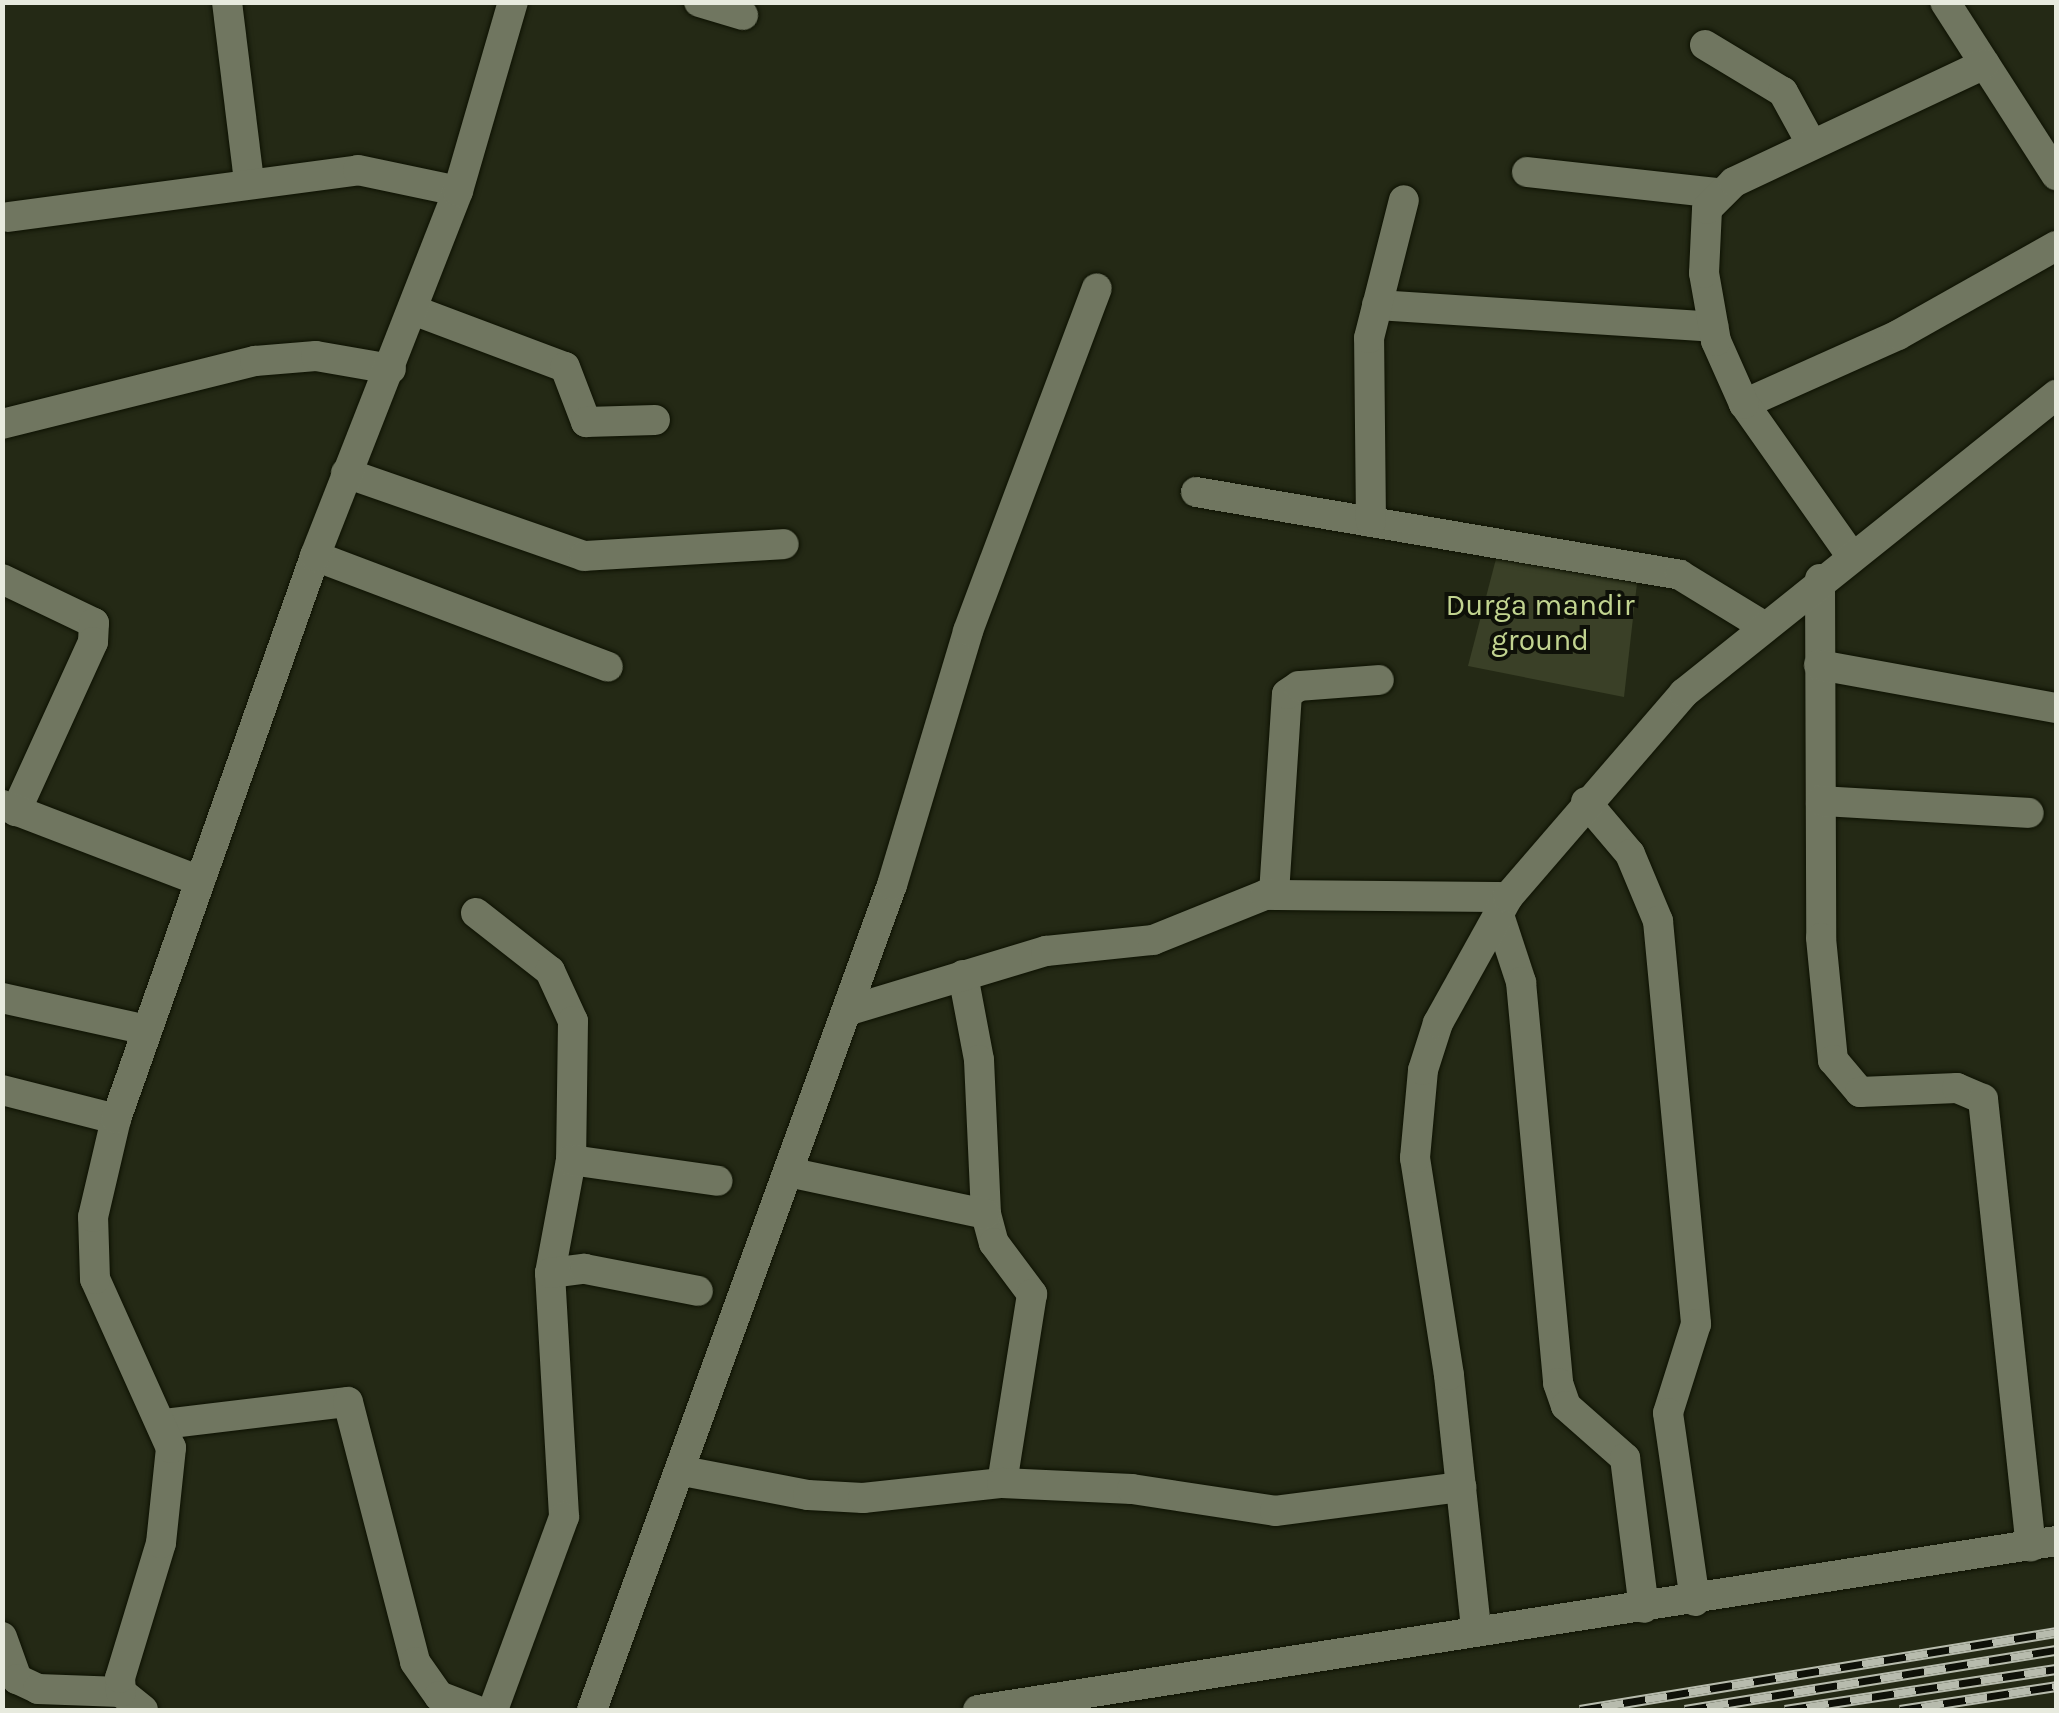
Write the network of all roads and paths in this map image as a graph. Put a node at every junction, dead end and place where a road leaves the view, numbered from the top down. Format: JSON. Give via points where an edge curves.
{"nodes":[{"id":1,"x":227,"y":2,"type":"edge"},
{"id":2,"x":513,"y":2,"type":"edge"},
{"id":3,"x":699,"y":2,"type":"edge"},
{"id":4,"x":1945,"y":2,"type":"edge"},
{"id":5,"x":743,"y":14,"type":"dead end"},
{"id":6,"x":1705,"y":46,"type":"dead end"},
{"id":7,"x":1985,"y":64,"type":"junction"},
{"id":8,"x":1812,"y":145,"type":"junction"},
{"id":9,"x":1527,"y":172,"type":"dead end"},
{"id":10,"x":2056,"y":175,"type":"edge"},
{"id":11,"x":249,"y":181,"type":"junction"},
{"id":12,"x":458,"y":191,"type":"junction"},
{"id":13,"x":1717,"y":193,"type":"junction"},
{"id":14,"x":1404,"y":200,"type":"dead end"},
{"id":15,"x":8,"y":217,"type":"dead end"},
{"id":16,"x":2056,"y":246,"type":"edge"},
{"id":17,"x":1097,"y":288,"type":"dead end"},
{"id":18,"x":1377,"y":305,"type":"junction"},
{"id":19,"x":413,"y":310,"type":"junction"},
{"id":20,"x":1712,"y":327,"type":"junction"},
{"id":21,"x":391,"y":369,"type":"junction"},
{"id":22,"x":2056,"y":396,"type":"edge"},
{"id":23,"x":1744,"y":404,"type":"junction"},
{"id":24,"x":654,"y":420,"type":"dead end"},
{"id":25,"x":2,"y":424,"type":"edge"},
{"id":26,"x":346,"y":473,"type":"junction"},
{"id":27,"x":1196,"y":492,"type":"dead end"},
{"id":28,"x":1371,"y":522,"type":"junction"},
{"id":29,"x":784,"y":544,"type":"dead end"},
{"id":30,"x":1850,"y":554,"type":"junction"},
{"id":31,"x":315,"y":556,"type":"junction"},
{"id":32,"x":2,"y":578,"type":"edge"},
{"id":33,"x":1820,"y":579,"type":"junction"},
{"id":34,"x":1762,"y":625,"type":"junction"},
{"id":35,"x":1820,"y":664,"type":"junction"},
{"id":36,"x":608,"y":667,"type":"dead end"},
{"id":37,"x":1379,"y":680,"type":"dead end"},
{"id":38,"x":2056,"y":708,"type":"edge"},
{"id":39,"x":1821,"y":801,"type":"junction"},
{"id":40,"x":1586,"y":802,"type":"junction"},
{"id":41,"x":10,"y":808,"type":"edge"},
{"id":42,"x":2029,"y":813,"type":"dead end"},
{"id":43,"x":200,"y":881,"type":"junction"},
{"id":44,"x":1274,"y":894,"type":"junction"},
{"id":45,"x":1503,"y":904,"type":"junction"},
{"id":46,"x":476,"y":913,"type":"dead end"},
{"id":47,"x":963,"y":976,"type":"junction"},
{"id":48,"x":2,"y":998,"type":"edge"},
{"id":49,"x":846,"y":1011,"type":"junction"},
{"id":50,"x":147,"y":1030,"type":"junction"},
{"id":51,"x":2,"y":1090,"type":"edge"},
{"id":52,"x":116,"y":1118,"type":"junction"},
{"id":53,"x":570,"y":1160,"type":"junction"},
{"id":54,"x":788,"y":1172,"type":"junction"},
{"id":55,"x":718,"y":1181,"type":"dead end"},
{"id":56,"x":986,"y":1214,"type":"junction"},
{"id":57,"x":550,"y":1273,"type":"junction"},
{"id":58,"x":698,"y":1291,"type":"dead end"},
{"id":59,"x":163,"y":1424,"type":"junction"},
{"id":60,"x":682,"y":1471,"type":"junction"},
{"id":61,"x":1002,"y":1483,"type":"junction"},
{"id":62,"x":1462,"y":1487,"type":"junction"},
{"id":63,"x":2044,"y":1544,"type":"edge"},
{"id":64,"x":1695,"y":1601,"type":"junction"},
{"id":65,"x":1644,"y":1608,"type":"junction"},
{"id":66,"x":1476,"y":1628,"type":"junction"},
{"id":67,"x":2,"y":1637,"type":"edge"},
{"id":68,"x":10,"y":1682,"type":"edge"},
{"id":69,"x":132,"y":1701,"type":"edge"},
{"id":70,"x":475,"y":1710,"type":"edge"},
{"id":71,"x":493,"y":1710,"type":"edge"},
{"id":72,"x":592,"y":1710,"type":"edge"},
{"id":73,"x":978,"y":1710,"type":"edge"}],
"edges":[{"from":1,"to":11,"type":"street"},
{"from":2,"to":12,"type":"street"},
{"from":3,"to":5,"type":"street"},
{"from":4,"to":7,"type":"street"},
{"from":6,"to":8,"type":"street","via":[[1783,92]]},
{"from":7,"to":8,"type":"street"},
{"from":7,"to":10,"type":"street"},
{"from":8,"to":13,"type":"street"},
{"from":9,"to":13,"type":"street"},
{"from":11,"to":12,"type":"street","via":[[377,170]]},
{"from":11,"to":15,"type":"street"},
{"from":12,"to":19,"type":"street"},
{"from":13,"to":20,"type":"street","via":[[1703,227]]},
{"from":14,"to":18,"type":"street"},
{"from":16,"to":23,"type":"street","via":[[1898,335]]},
{"from":17,"to":49,"type":"street","via":[[968,631]]},
{"from":18,"to":20,"type":"street"},
{"from":18,"to":28,"type":"street","via":[[1370,338]]},
{"from":19,"to":21,"type":"street"},
{"from":19,"to":24,"type":"street","via":[[565,367],[586,422]]},
{"from":20,"to":23,"type":"street"},
{"from":21,"to":25,"type":"street","via":[[316,356],[255,361]]},
{"from":21,"to":26,"type":"street"},
{"from":22,"to":30,"type":"street"},
{"from":23,"to":30,"type":"street"},
{"from":26,"to":29,"type":"street","via":[[584,556]]},
{"from":26,"to":31,"type":"street"},
{"from":27,"to":28,"type":"street"},
{"from":28,"to":34,"type":"street","via":[[1680,576]]},
{"from":30,"to":33,"type":"street"},
{"from":31,"to":36,"type":"street"},
{"from":31,"to":43,"type":"street"},
{"from":32,"to":41,"type":"street","via":[[94,623],[93,642]]},
{"from":33,"to":34,"type":"street"},
{"from":33,"to":35,"type":"street"},
{"from":34,"to":40,"type":"street","via":[[1684,693]]},
{"from":35,"to":38,"type":"street"},
{"from":35,"to":39,"type":"street"},
{"from":37,"to":44,"type":"street","via":[[1299,686],[1287,694]]},
{"from":39,"to":42,"type":"street"},
{"from":39,"to":63,"type":"street","via":[[1821,938],[1839,1074],[1860,1092],[1957,1088],[1983,1099]]},
{"from":40,"to":45,"type":"street"},
{"from":40,"to":64,"type":"street","via":[[1637,866],[1658,921],[1696,1324],[1668,1412]]},
{"from":41,"to":43,"type":"street"},
{"from":43,"to":50,"type":"street"},
{"from":44,"to":45,"type":"street"},
{"from":44,"to":47,"type":"street","via":[[1153,940],[1046,951]]},
{"from":45,"to":62,"type":"street","via":[[1438,1024],[1416,1118]]},
{"from":45,"to":65,"type":"street","via":[[1521,982],[1558,1383],[1566,1406],[1625,1458]]},
{"from":46,"to":53,"type":"street","via":[[565,991],[574,1021]]},
{"from":47,"to":49,"type":"street"},
{"from":47,"to":56,"type":"street","via":[[979,1060]]},
{"from":48,"to":50,"type":"street"},
{"from":49,"to":54,"type":"street"},
{"from":50,"to":52,"type":"street"},
{"from":51,"to":52,"type":"street"},
{"from":52,"to":59,"type":"street","via":[[90,1249],[95,1279]]},
{"from":53,"to":55,"type":"street"},
{"from":53,"to":57,"type":"street"},
{"from":54,"to":56,"type":"street"},
{"from":54,"to":60,"type":"street"},
{"from":56,"to":61,"type":"street","via":[[994,1243],[1032,1294]]},
{"from":57,"to":58,"type":"street","via":[[585,1269]]},
{"from":57,"to":71,"type":"street","via":[[564,1517]]},
{"from":59,"to":69,"type":"street","via":[[173,1480],[122,1662]]},
{"from":59,"to":70,"type":"street","via":[[348,1402],[416,1662],[439,1696]]},
{"from":60,"to":61,"type":"street","via":[[862,1498]]},
{"from":60,"to":72,"type":"street"},
{"from":61,"to":62,"type":"street","via":[[1132,1489],[1275,1511]]},
{"from":62,"to":66,"type":"street"},
{"from":63,"to":64,"type":"street"},
{"from":64,"to":65,"type":"street"},
{"from":65,"to":66,"type":"street"},
{"from":66,"to":73,"type":"street"},
{"from":67,"to":68,"type":"street"},
{"from":68,"to":69,"type":"street"}]}
